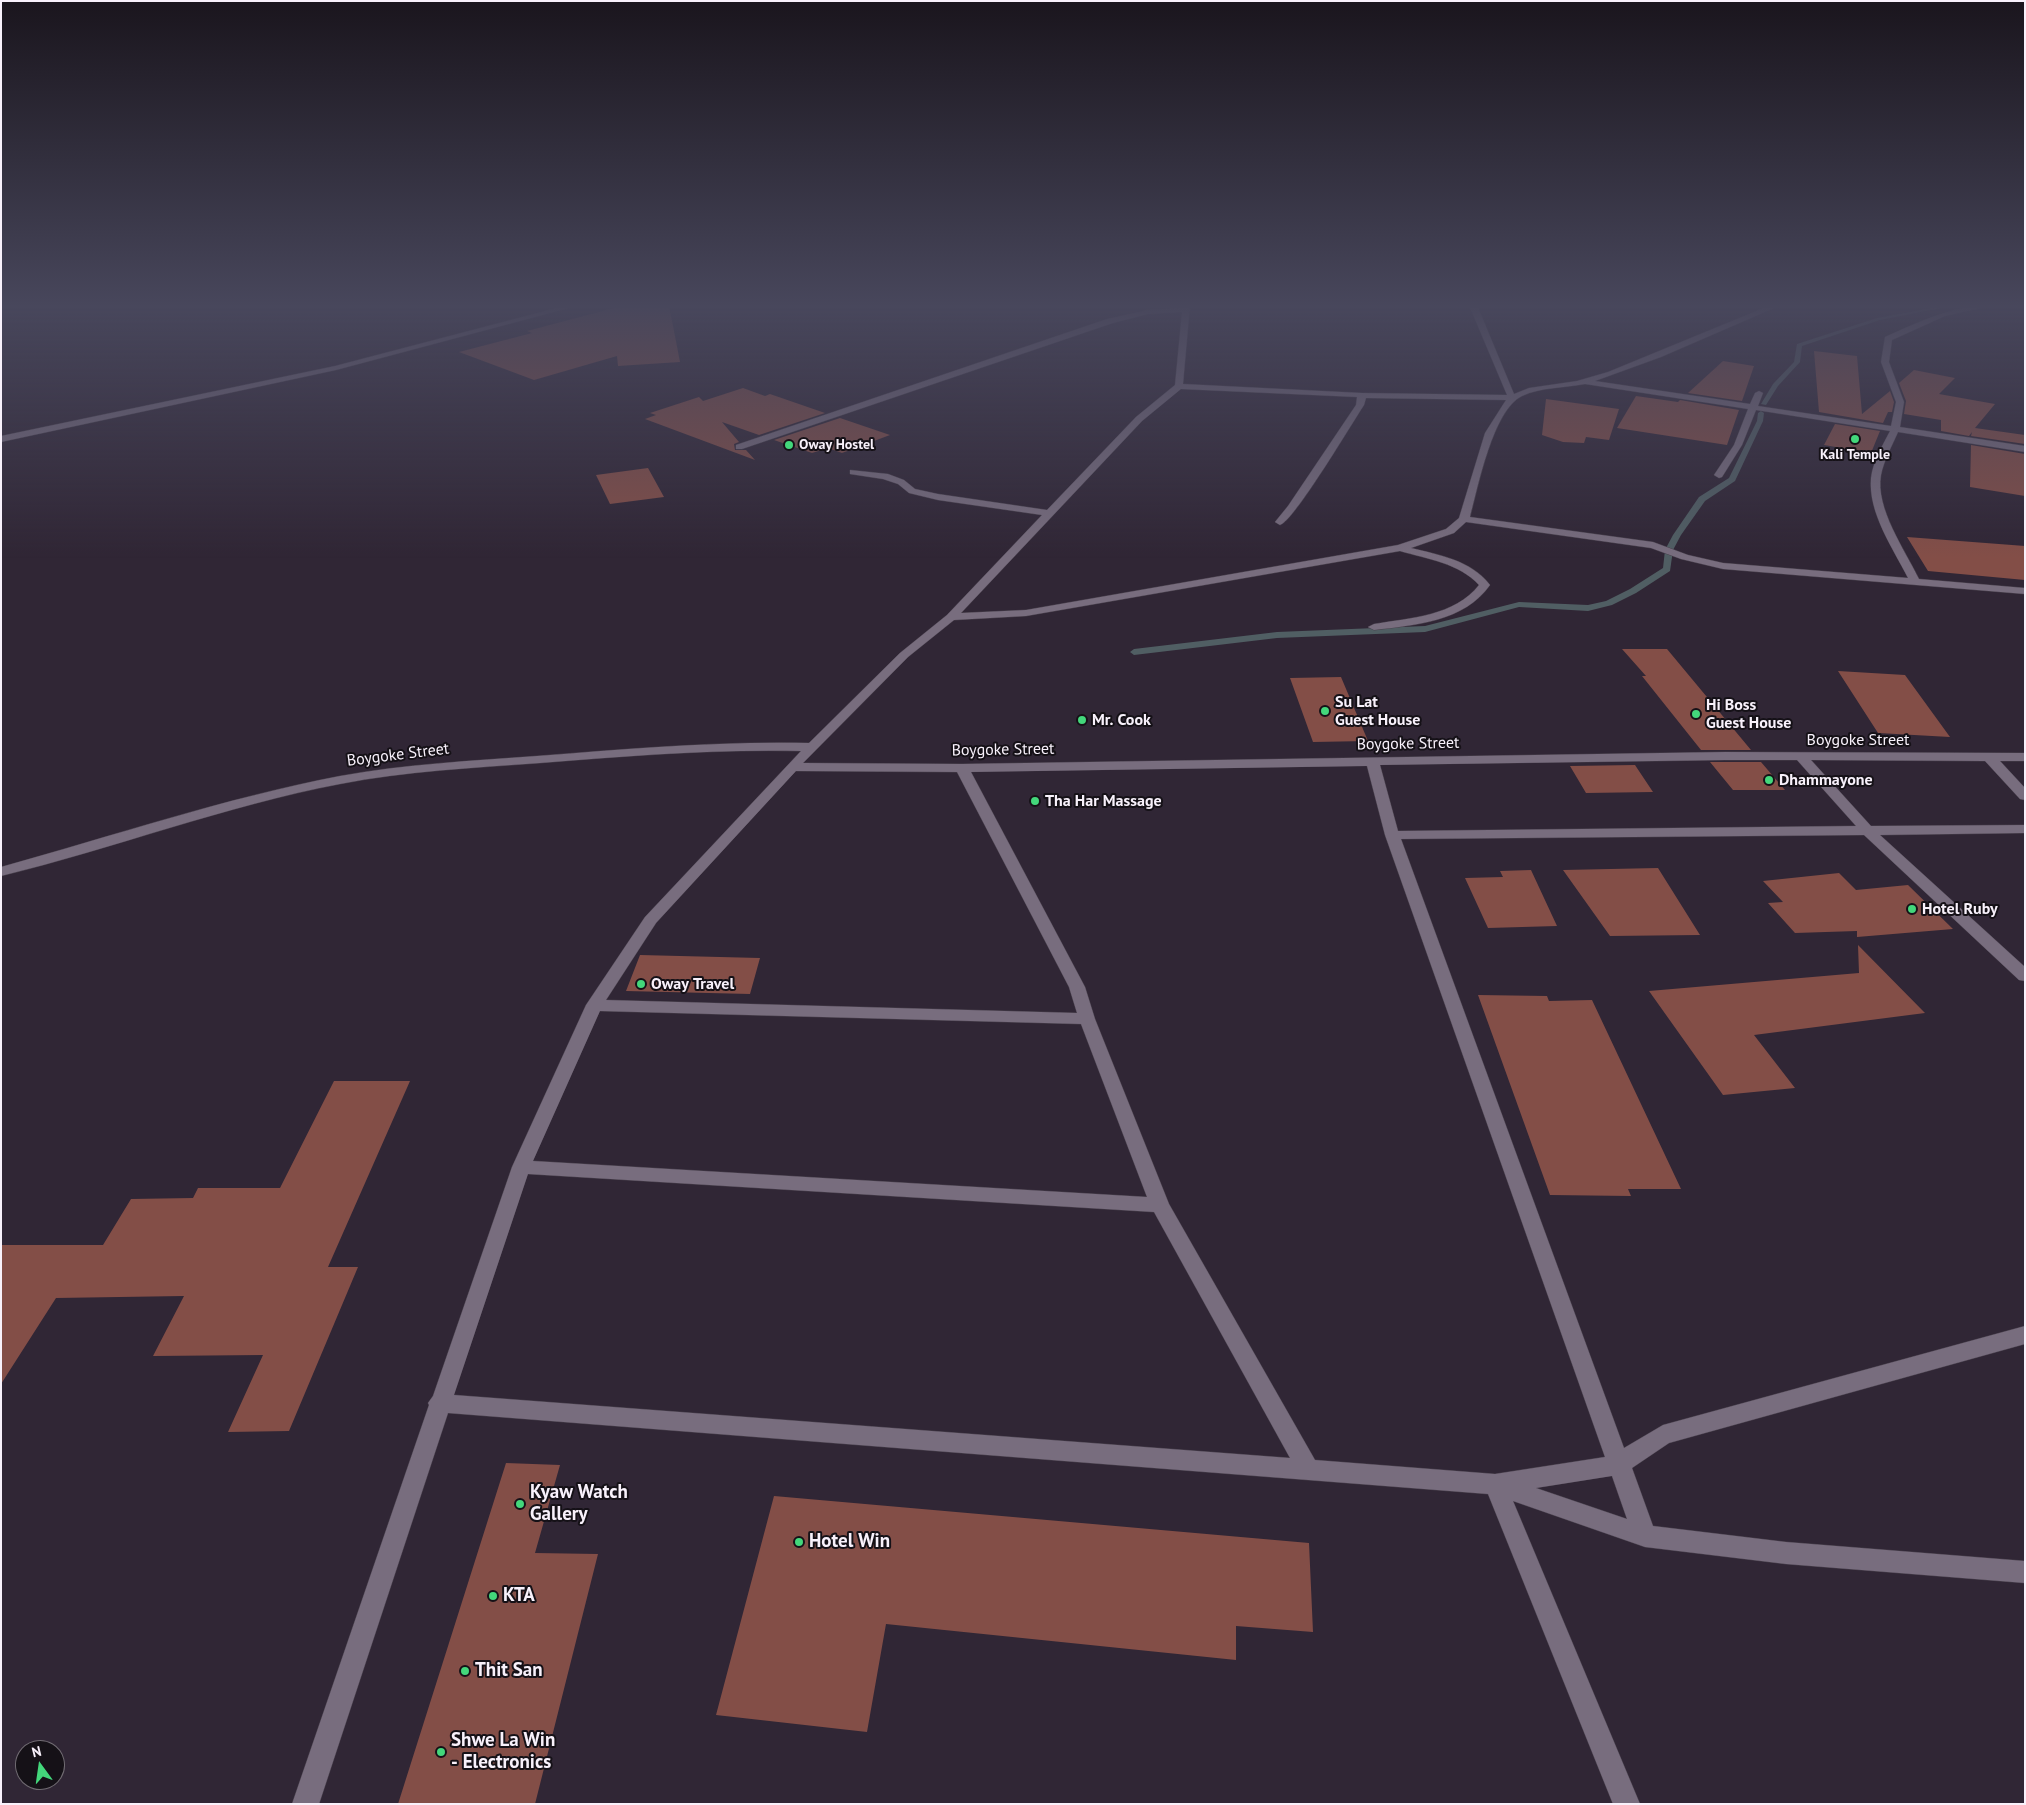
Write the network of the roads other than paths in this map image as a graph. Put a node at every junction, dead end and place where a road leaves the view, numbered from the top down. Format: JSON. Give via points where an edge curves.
{"nodes":[{"id":1,"x":236,"y":389,"type":"edge"},
{"id":2,"x":909,"y":389,"type":"edge"},
{"id":3,"x":1175,"y":389,"type":"edge"},
{"id":4,"x":1245,"y":389,"type":"edge"},
{"id":5,"x":1508,"y":389,"type":"edge"},
{"id":6,"x":1539,"y":389,"type":"edge"},
{"id":7,"x":1631,"y":389,"type":"edge"},
{"id":8,"x":1895,"y":389,"type":"edge"},
{"id":9,"x":1759,"y":393,"type":"dead end"},
{"id":10,"x":1362,"y":395,"type":"junction"},
{"id":11,"x":1512,"y":398,"type":"junction"},
{"id":12,"x":1753,"y":408,"type":"junction"},
{"id":13,"x":1895,"y":430,"type":"junction"},
{"id":14,"x":1,"y":439,"type":"edge"},
{"id":15,"x":739,"y":447,"type":"dead end"},
{"id":16,"x":2025,"y":449,"type":"edge"},
{"id":17,"x":853,"y":472,"type":"dead end"},
{"id":18,"x":1719,"y":475,"type":"dead end"},
{"id":19,"x":1050,"y":513,"type":"junction"},
{"id":20,"x":1464,"y":519,"type":"junction"},
{"id":21,"x":1280,"y":522,"type":"dead end"},
{"id":22,"x":1400,"y":548,"type":"junction"},
{"id":23,"x":1915,"y":581,"type":"junction"},
{"id":24,"x":2025,"y":591,"type":"edge"},
{"id":25,"x":951,"y":617,"type":"junction"},
{"id":26,"x":1374,"y":627,"type":"dead end"},
{"id":27,"x":811,"y":747,"type":"junction"},
{"id":28,"x":1989,"y":757,"type":"junction"},
{"id":29,"x":2025,"y":757,"type":"edge"},
{"id":30,"x":1802,"y":758,"type":"junction"},
{"id":31,"x":1373,"y":762,"type":"junction"},
{"id":32,"x":792,"y":767,"type":"junction"},
{"id":33,"x":962,"y":768,"type":"junction"},
{"id":34,"x":2025,"y":796,"type":"edge"},
{"id":35,"x":1866,"y":829,"type":"junction"},
{"id":36,"x":2025,"y":829,"type":"edge"},
{"id":37,"x":1392,"y":835,"type":"junction"},
{"id":38,"x":1,"y":872,"type":"edge"},
{"id":39,"x":2025,"y":976,"type":"edge"},
{"id":40,"x":594,"y":1005,"type":"junction"},
{"id":41,"x":1087,"y":1019,"type":"junction"},
{"id":42,"x":521,"y":1167,"type":"junction"},
{"id":43,"x":1160,"y":1205,"type":"junction"},
{"id":44,"x":2025,"y":1335,"type":"edge"},
{"id":45,"x":439,"y":1403,"type":"junction"},
{"id":46,"x":1618,"y":1465,"type":"junction"},
{"id":47,"x":1308,"y":1471,"type":"junction"},
{"id":48,"x":1495,"y":1484,"type":"junction"},
{"id":49,"x":1645,"y":1536,"type":"junction"},
{"id":50,"x":2025,"y":1572,"type":"edge"},
{"id":51,"x":304,"y":1804,"type":"edge"},
{"id":52,"x":1627,"y":1804,"type":"edge"}],
"edges":[{"from":1,"to":14,"type":"street"},
{"from":2,"to":15,"type":"street"},
{"from":3,"to":19,"type":"street","via":[[1139,419]]},
{"from":4,"to":10,"type":"street"},
{"from":5,"to":11,"type":"street"},
{"from":6,"to":11,"type":"street","via":[[1522,392]]},
{"from":7,"to":12,"type":"street"},
{"from":8,"to":13,"type":"street","via":[[1900,402]]},
{"from":9,"to":12,"type":"street"},
{"from":10,"to":11,"type":"street"},
{"from":10,"to":21,"type":"street","via":[[1360,405]]},
{"from":11,"to":20,"type":"street","via":[[1489,433]]},
{"from":12,"to":13,"type":"street"},
{"from":12,"to":18,"type":"street","via":[[1738,445]]},
{"from":13,"to":16,"type":"street"},
{"from":13,"to":23,"type":"street","via":[[1876,478],[1878,506]]},
{"from":17,"to":19,"type":"street","via":[[885,476],[901,482],[912,491],[938,497]]},
{"from":19,"to":25,"type":"street"},
{"from":20,"to":22,"type":"street","via":[[1450,532]]},
{"from":20,"to":23,"type":"street","via":[[1652,545],[1724,566]]},
{"from":22,"to":25,"type":"street","via":[[1026,613]]},
{"from":22,"to":26,"type":"street","via":[[1468,570],[1480,577],[1485,585],[1479,596],[1455,610]]},
{"from":23,"to":24,"type":"street"},
{"from":25,"to":27,"type":"street","via":[[904,655]]},
{"from":27,"to":32,"type":"street"},
{"from":27,"to":38,"type":"street","name":"Boygoke Street","via":[[646,750],[402,770],[264,797]]},
{"from":28,"to":29,"type":"street","name":"Boygoke Street"},
{"from":28,"to":30,"type":"street","name":"Boygoke Street"},
{"from":28,"to":34,"type":"street"},
{"from":30,"to":31,"type":"street","name":"Boygoke Street","via":[[1725,756]]},
{"from":30,"to":35,"type":"street"},
{"from":31,"to":33,"type":"street","name":"Boygoke Street"},
{"from":31,"to":37,"type":"street"},
{"from":32,"to":33,"type":"street","name":"Boygoke Street"},
{"from":32,"to":40,"type":"street","via":[[650,920]]},
{"from":33,"to":41,"type":"street","via":[[1078,987]]},
{"from":35,"to":36,"type":"street"},
{"from":35,"to":37,"type":"street"},
{"from":35,"to":39,"type":"street"},
{"from":37,"to":46,"type":"street"},
{"from":40,"to":41,"type":"street"},
{"from":40,"to":42,"type":"street"},
{"from":41,"to":43,"type":"street"},
{"from":42,"to":43,"type":"street"},
{"from":42,"to":45,"type":"street"},
{"from":43,"to":47,"type":"street"},
{"from":44,"to":46,"type":"street","via":[[1663,1435]]},
{"from":45,"to":47,"type":"street"},
{"from":45,"to":51,"type":"street","via":[[426,1451]]},
{"from":46,"to":48,"type":"street"},
{"from":46,"to":49,"type":"street"},
{"from":47,"to":48,"type":"street"},
{"from":48,"to":49,"type":"street"},
{"from":48,"to":52,"type":"street"},
{"from":49,"to":50,"type":"street","via":[[1786,1553]]}]}
